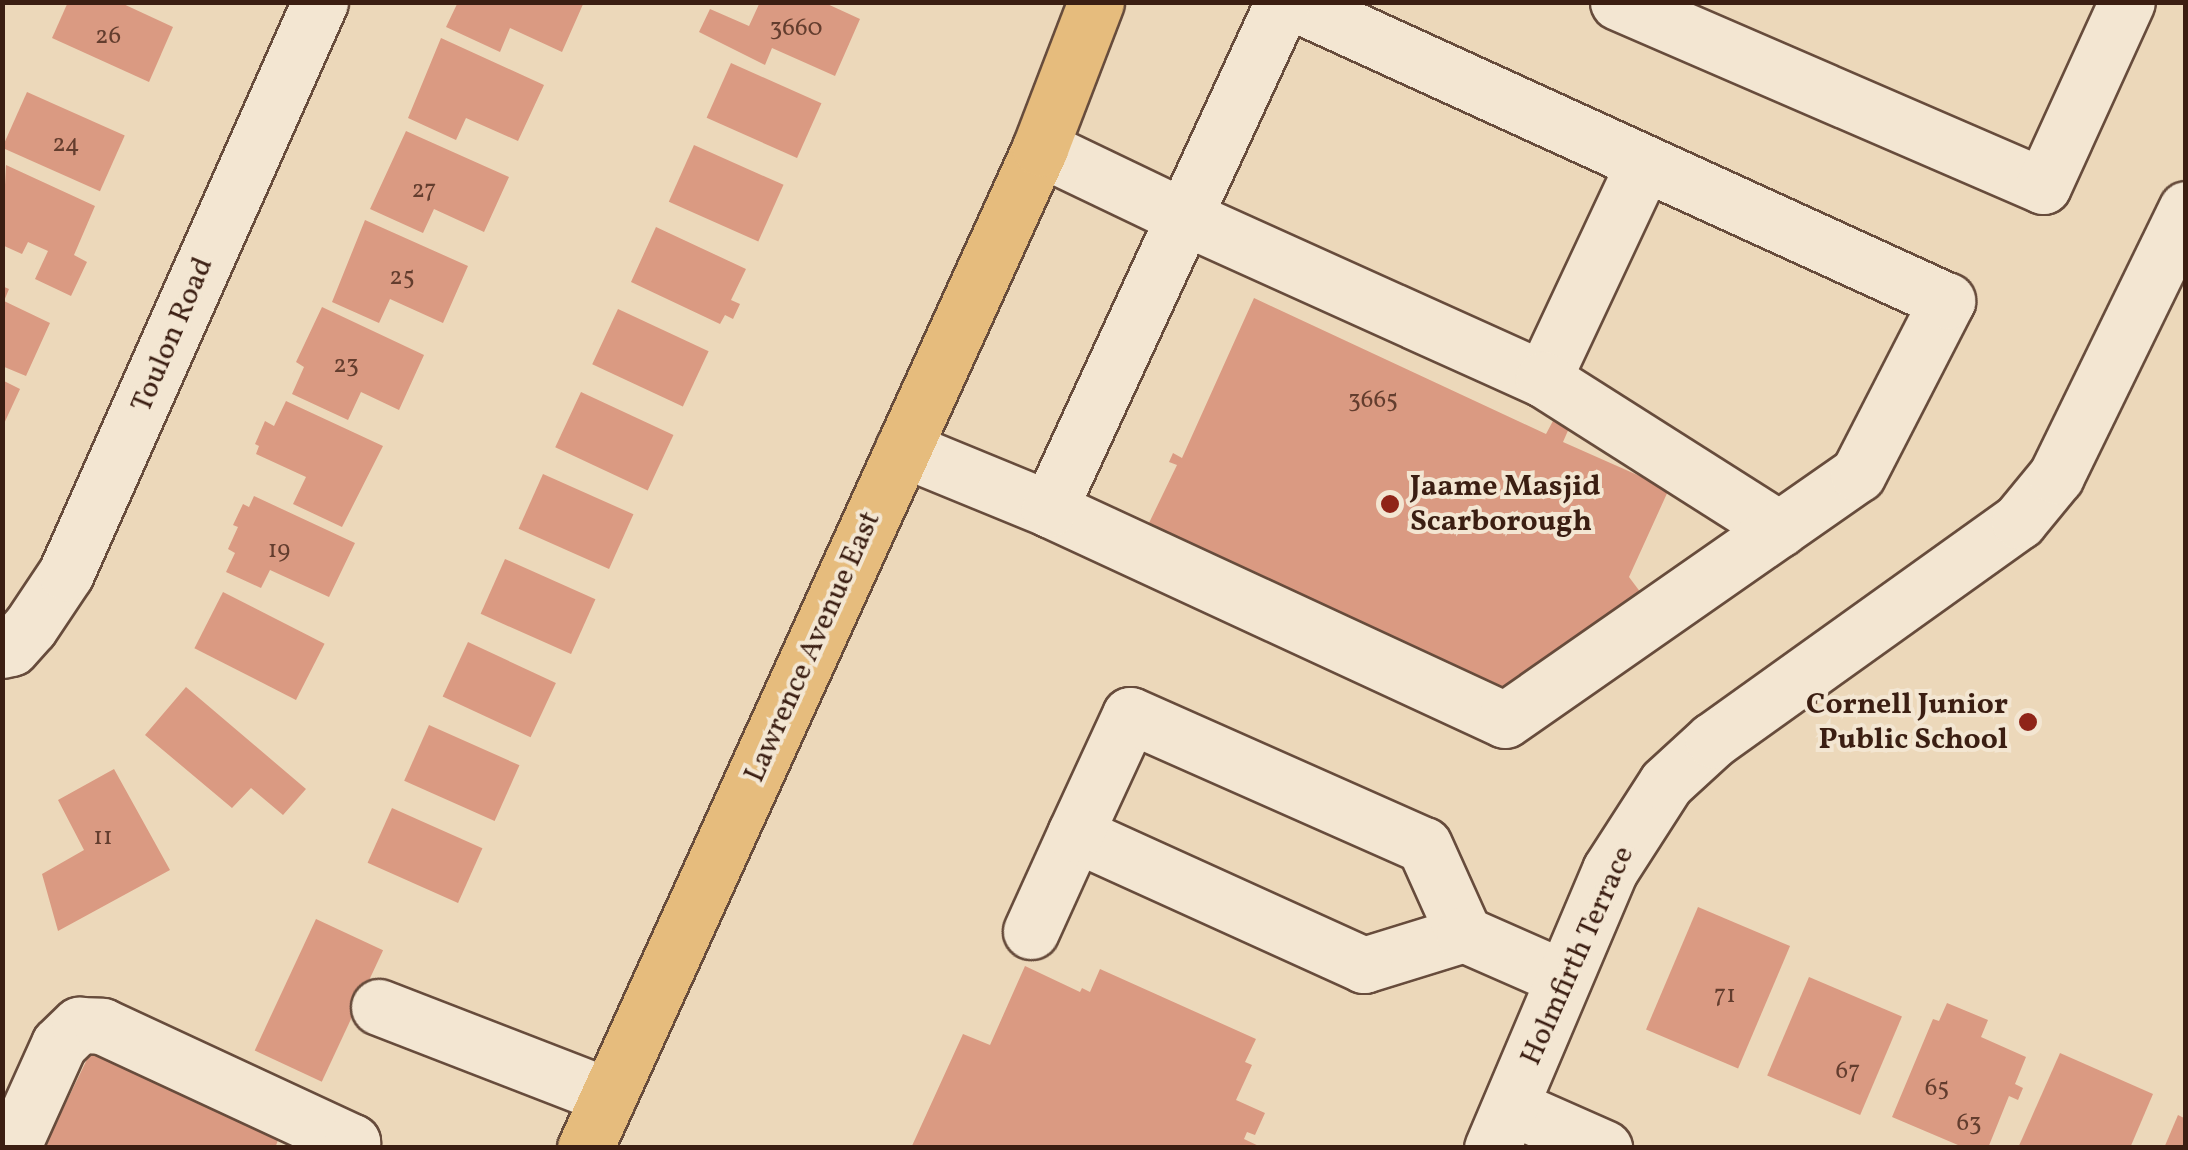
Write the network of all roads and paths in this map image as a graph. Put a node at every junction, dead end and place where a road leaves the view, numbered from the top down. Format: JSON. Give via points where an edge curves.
{"nodes":[{"id":1,"x":320,"y":2,"type":"edge"},
{"id":2,"x":1096,"y":2,"type":"edge"},
{"id":3,"x":1120,"y":2,"type":"edge"},
{"id":4,"x":1283,"y":2,"type":"edge"},
{"id":5,"x":1292,"y":2,"type":"edge"},
{"id":6,"x":1618,"y":2,"type":"edge"},
{"id":7,"x":2127,"y":2,"type":"edge"},
{"id":8,"x":1040,"y":148,"type":"junction"},
{"id":9,"x":1644,"y":163,"type":"junction"},
{"id":10,"x":2186,"y":209,"type":"edge"},
{"id":11,"x":1184,"y":218,"type":"junction"},
{"id":12,"x":1543,"y":379,"type":"junction"},
{"id":13,"x":903,"y":449,"type":"junction"},
{"id":14,"x":1048,"y":509,"type":"junction"},
{"id":15,"x":1779,"y":529,"type":"junction"},
{"id":16,"x":2,"y":650,"type":"edge"},
{"id":17,"x":1075,"y":834,"type":"junction"},
{"id":18,"x":1031,"y":931,"type":"dead end"},
{"id":19,"x":1464,"y":934,"type":"junction"},
{"id":20,"x":1564,"y":978,"type":"junction"},
{"id":21,"x":380,"y":1006,"type":"dead end"},
{"id":22,"x":608,"y":1096,"type":"junction"},
{"id":23,"x":1502,"y":1127,"type":"edge"},
{"id":24,"x":12,"y":1148,"type":"edge"},
{"id":25,"x":350,"y":1148,"type":"edge"},
{"id":26,"x":585,"y":1148,"type":"edge"},
{"id":27,"x":1604,"y":1148,"type":"edge"}],
"edges":[{"from":1,"to":16,"type":"street","name":"Toulon Road","via":[[66,573],[30,627]]},
{"from":2,"to":8,"type":"main road","name":"Lawrence Avenue East"},
{"from":3,"to":8,"type":"main road","name":"Lawrence Avenue East"},
{"from":4,"to":11,"type":"street"},
{"from":5,"to":9,"type":"street"},
{"from":6,"to":7,"type":"street","via":[[2044,186]]},
{"from":8,"to":11,"type":"street"},
{"from":8,"to":13,"type":"main road","name":"Lawrence Avenue East"},
{"from":9,"to":12,"type":"street"},
{"from":9,"to":15,"type":"street","via":[[1947,300],[1858,474]]},
{"from":10,"to":20,"type":"street","name":"Holmfirth Terrace","via":[[2056,476],[2019,521],[1976,556],[1738,721],[1666,783],[1610,870]]},
{"from":11,"to":12,"type":"street"},
{"from":11,"to":14,"type":"street"},
{"from":12,"to":15,"type":"street"},
{"from":13,"to":14,"type":"street"},
{"from":13,"to":22,"type":"main road","name":"Lawrence Avenue East"},
{"from":14,"to":15,"type":"street","via":[[1505,720]]},
{"from":17,"to":18,"type":"street"},
{"from":17,"to":19,"type":"street","via":[[1364,965]]},
{"from":17,"to":19,"type":"street","via":[[1130,714],[1424,845]]},
{"from":19,"to":20,"type":"street"},
{"from":20,"to":23,"type":"street","name":"Holmfirth Terrace"},
{"from":21,"to":22,"type":"street"},
{"from":22,"to":26,"type":"main road","name":"Lawrence Avenue East"},
{"from":23,"to":27,"type":"street"},
{"from":24,"to":25,"type":"street","via":[[59,1044],[78,1025],[102,1026],[352,1142]]}]}
